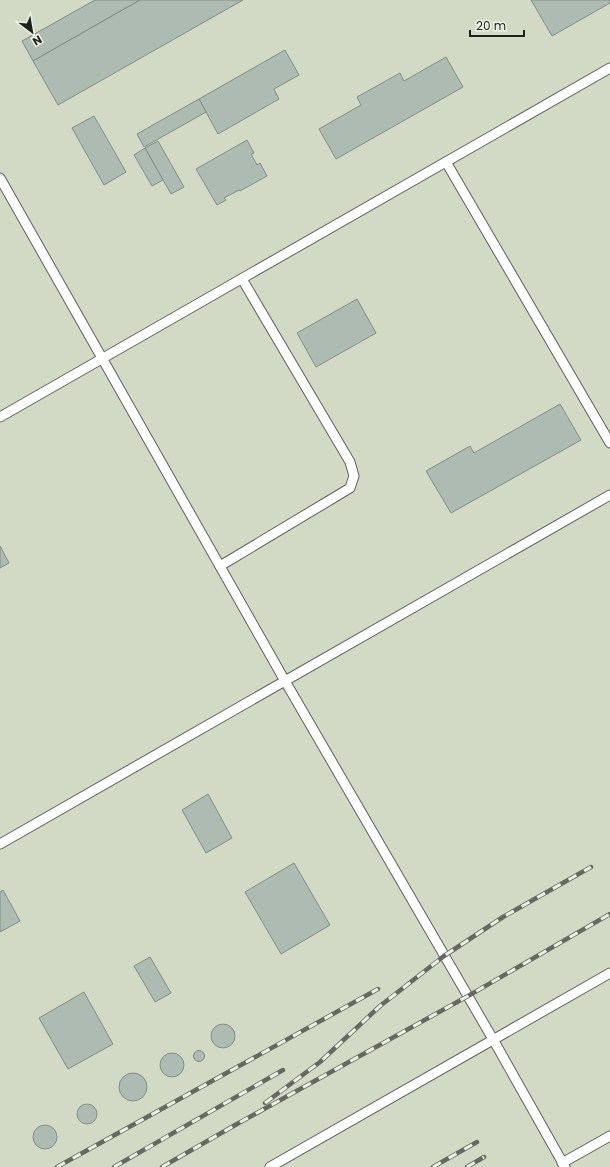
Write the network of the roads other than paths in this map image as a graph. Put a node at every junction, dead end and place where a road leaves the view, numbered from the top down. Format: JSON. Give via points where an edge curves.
{"nodes":[{"id":1,"x":610,"y":68,"type":"edge"},
{"id":2,"x":446,"y":162,"type":"junction"},
{"id":3,"x":0,"y":178,"type":"edge"},
{"id":4,"x":242,"y":279,"type":"junction"},
{"id":5,"x":102,"y":358,"type":"junction"},
{"id":6,"x":0,"y":417,"type":"edge"},
{"id":7,"x":610,"y":442,"type":"edge"},
{"id":8,"x":610,"y":495,"type":"edge"},
{"id":9,"x":220,"y":566,"type":"junction"},
{"id":10,"x":285,"y":681,"type":"junction"},
{"id":11,"x":0,"y":844,"type":"edge"},
{"id":12,"x":610,"y":973,"type":"edge"},
{"id":13,"x":494,"y":1040,"type":"junction"},
{"id":14,"x":610,"y":1136,"type":"edge"},
{"id":15,"x":563,"y":1165,"type":"edge"},
{"id":16,"x":270,"y":1167,"type":"edge"}],
"edges":[{"from":1,"to":2,"type":"lane"},
{"from":2,"to":4,"type":"lane"},
{"from":2,"to":7,"type":"lane"},
{"from":3,"to":5,"type":"lane"},
{"from":4,"to":5,"type":"lane"},
{"from":4,"to":9,"type":"lane","via":[[350,462],[354,476],[350,488]]},
{"from":5,"to":6,"type":"lane"},
{"from":5,"to":9,"type":"lane"},
{"from":8,"to":10,"type":"lane"},
{"from":9,"to":10,"type":"lane"},
{"from":10,"to":11,"type":"lane"},
{"from":10,"to":13,"type":"lane"},
{"from":12,"to":13,"type":"lane"},
{"from":13,"to":15,"type":"lane"},
{"from":13,"to":16,"type":"lane"},
{"from":14,"to":15,"type":"lane"}]}
